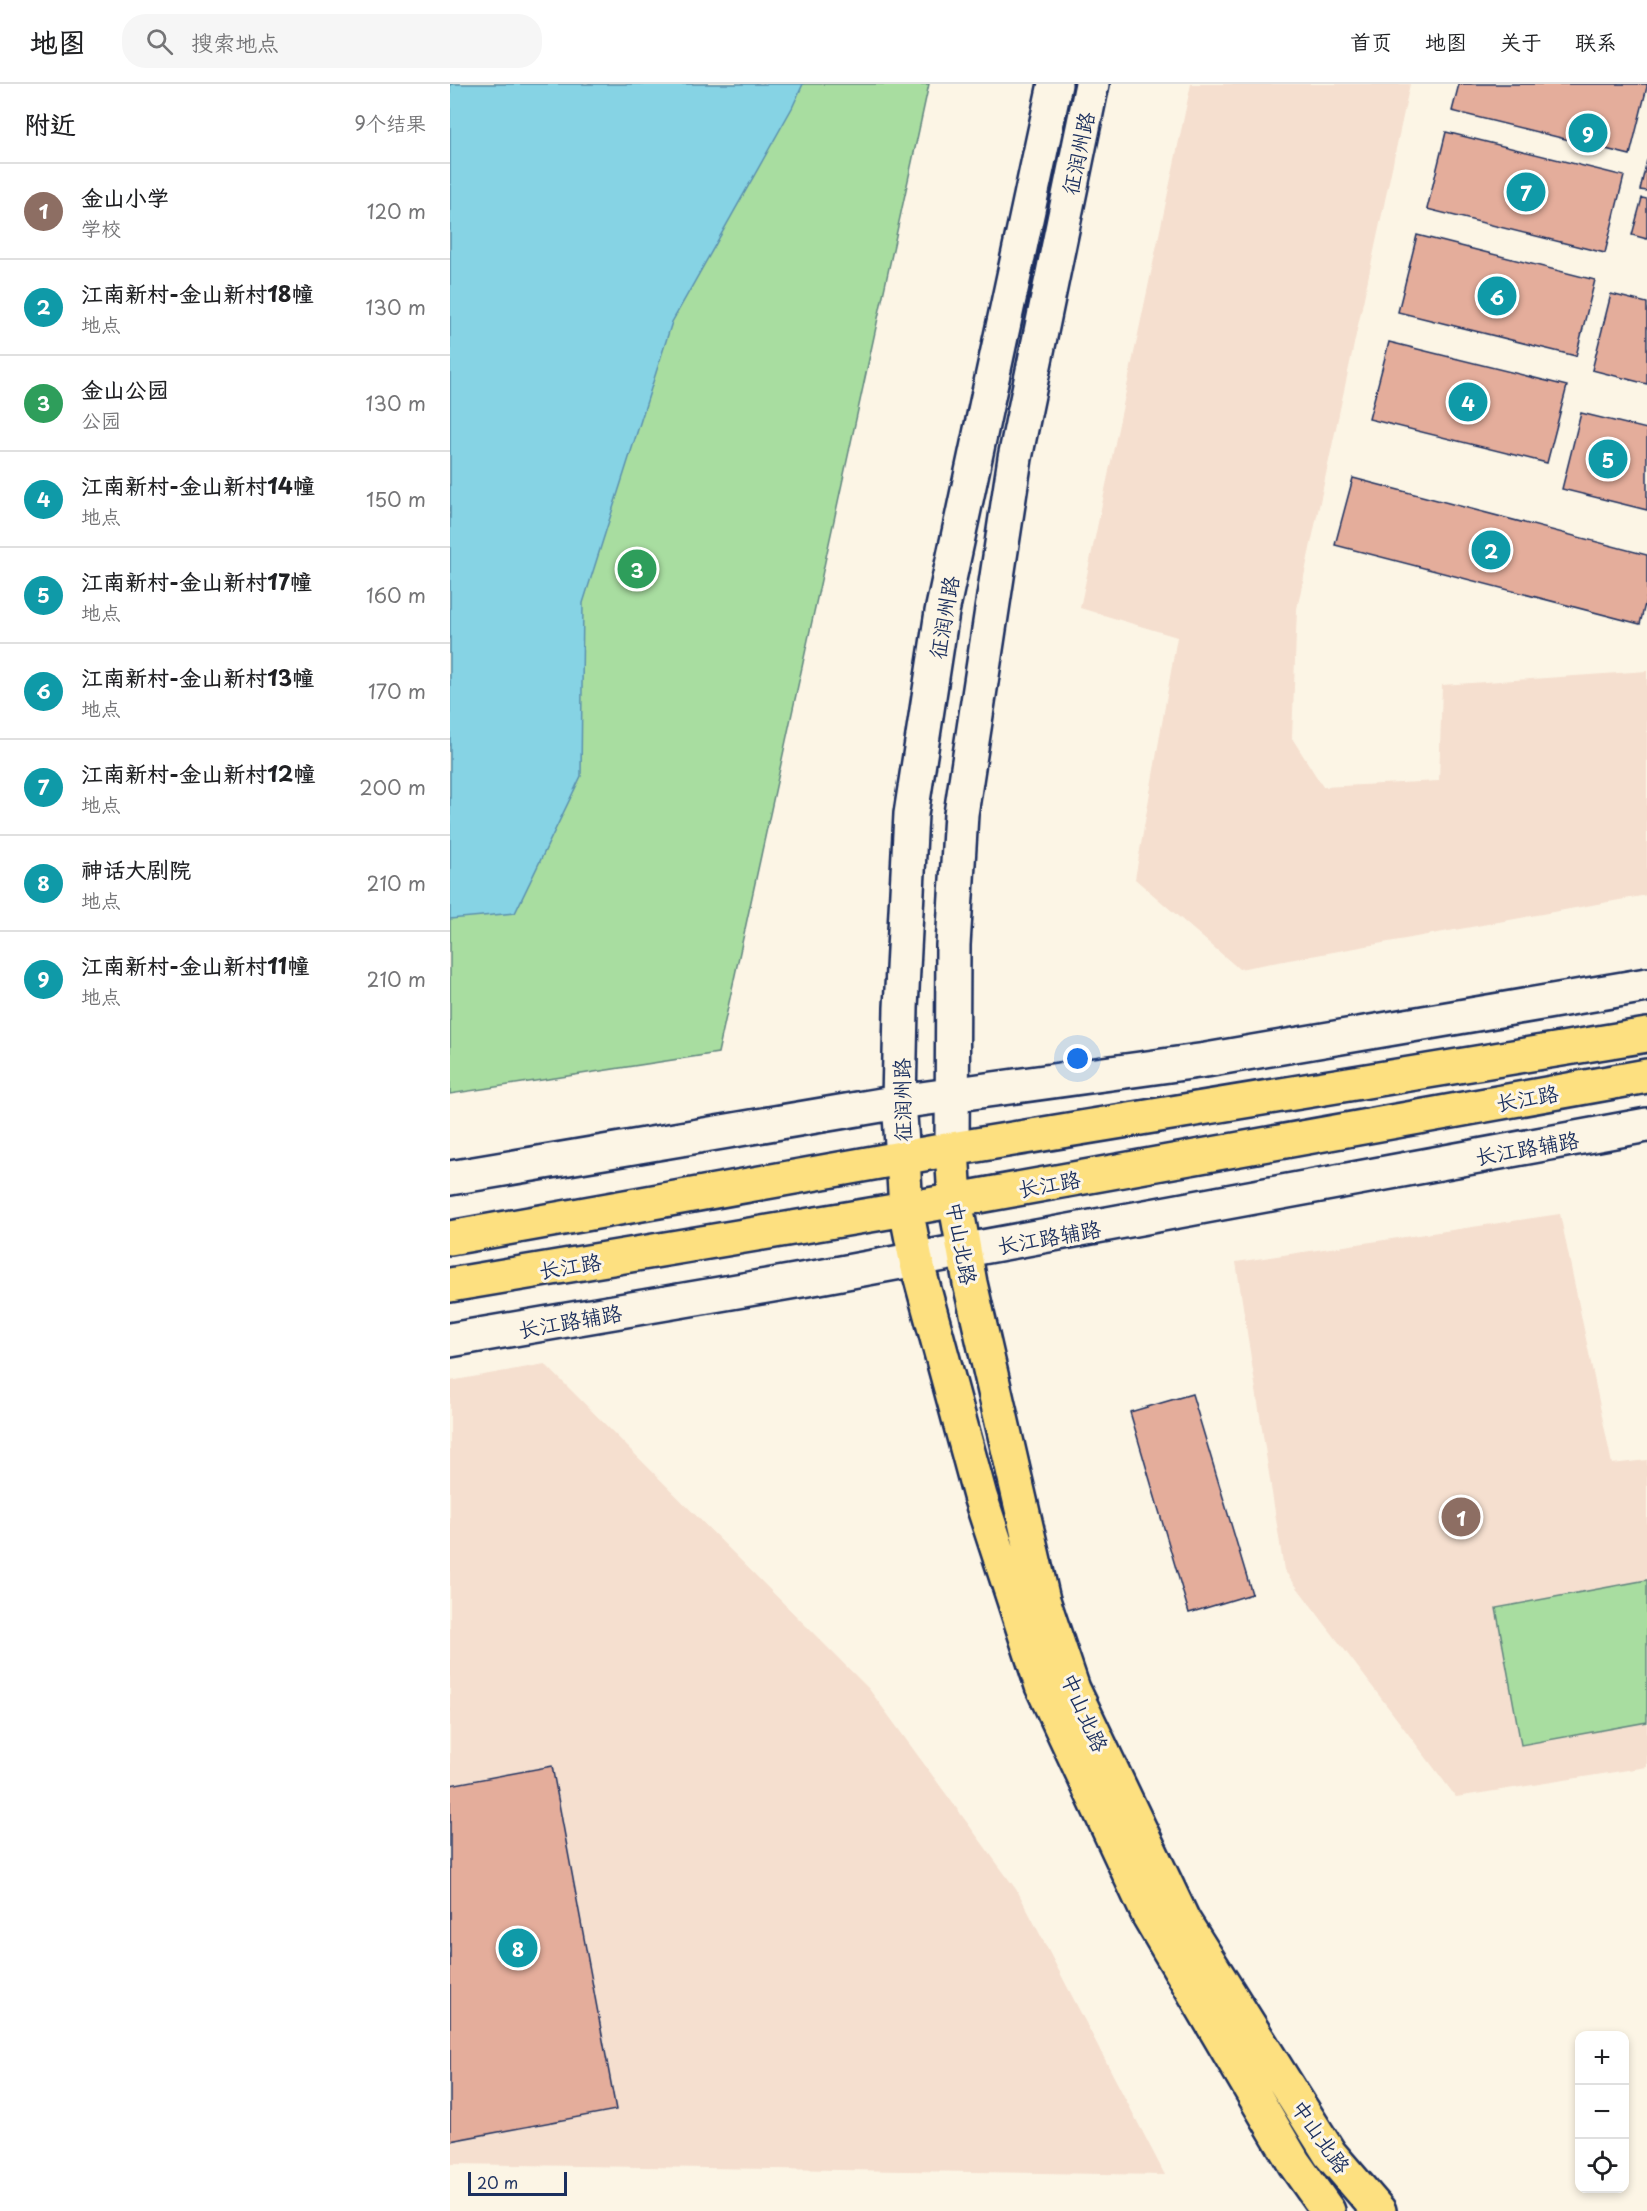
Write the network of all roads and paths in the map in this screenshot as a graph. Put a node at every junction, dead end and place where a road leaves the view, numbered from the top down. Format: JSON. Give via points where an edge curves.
{"nodes":[{"id":1,"x":1055,"y":84,"type":"edge"},
{"id":2,"x":1092,"y":84,"type":"edge"},
{"id":3,"x":1647,"y":985,"type":"edge"},
{"id":4,"x":1647,"y":1035,"type":"edge"},
{"id":5,"x":1647,"y":1076,"type":"edge"},
{"id":6,"x":952,"y":1094,"type":"junction"},
{"id":7,"x":899,"y":1102,"type":"junction"},
{"id":8,"x":1647,"y":1125,"type":"edge"},
{"id":9,"x":952,"y":1149,"type":"junction"},
{"id":10,"x":903,"y":1158,"type":"junction"},
{"id":11,"x":450,"y":1178,"type":"edge"},
{"id":12,"x":955,"y":1200,"type":"junction"},
{"id":13,"x":906,"y":1209,"type":"junction"},
{"id":14,"x":450,"y":1238,"type":"edge"},
{"id":15,"x":963,"y":1251,"type":"junction"},
{"id":16,"x":916,"y":1260,"type":"junction"},
{"id":17,"x":450,"y":1285,"type":"edge"},
{"id":18,"x":450,"y":1340,"type":"edge"},
{"id":19,"x":1328,"y":2211,"type":"edge"},
{"id":20,"x":1379,"y":2211,"type":"edge"}],
"edges":[{"from":1,"to":7,"type":"street","name":"征润州路","via":[[942,612],[910,814]]},
{"from":2,"to":6,"type":"street","name":"征润州路","via":[[1015,458],[961,814],[953,945]]},
{"from":3,"to":6,"type":"street","via":[[1206,1060]]},
{"from":4,"to":9,"type":"main road","name":"长江路"},
{"from":5,"to":12,"type":"main road","name":"长江路"},
{"from":6,"to":7,"type":"street"},
{"from":6,"to":9,"type":"street","name":"征润州路"},
{"from":7,"to":10,"type":"street","name":"征润州路"},
{"from":7,"to":11,"type":"street"},
{"from":8,"to":15,"type":"street","name":"长江路辅路"},
{"from":9,"to":10,"type":"main road","name":"长江路"},
{"from":9,"to":12,"type":"main road","name":"中山北路"},
{"from":10,"to":13,"type":"main road","name":"中山北路"},
{"from":10,"to":14,"type":"main road","name":"长江路"},
{"from":12,"to":13,"type":"main road","name":"长江路"},
{"from":12,"to":15,"type":"main road","name":"中山北路"},
{"from":13,"to":16,"type":"main road","name":"中山北路"},
{"from":13,"to":17,"type":"main road","name":"长江路"},
{"from":15,"to":16,"type":"street","name":"长江路辅路"},
{"from":15,"to":20,"type":"main road","name":"中山北路","via":[[1043,1600],[1073,1689],[1183,1920],[1330,2154]]},
{"from":16,"to":18,"type":"street","name":"长江路辅路"},
{"from":16,"to":19,"type":"main road","name":"中山北路","via":[[980,1496],[1042,1686],[1149,1916],[1294,2163]]}]}
